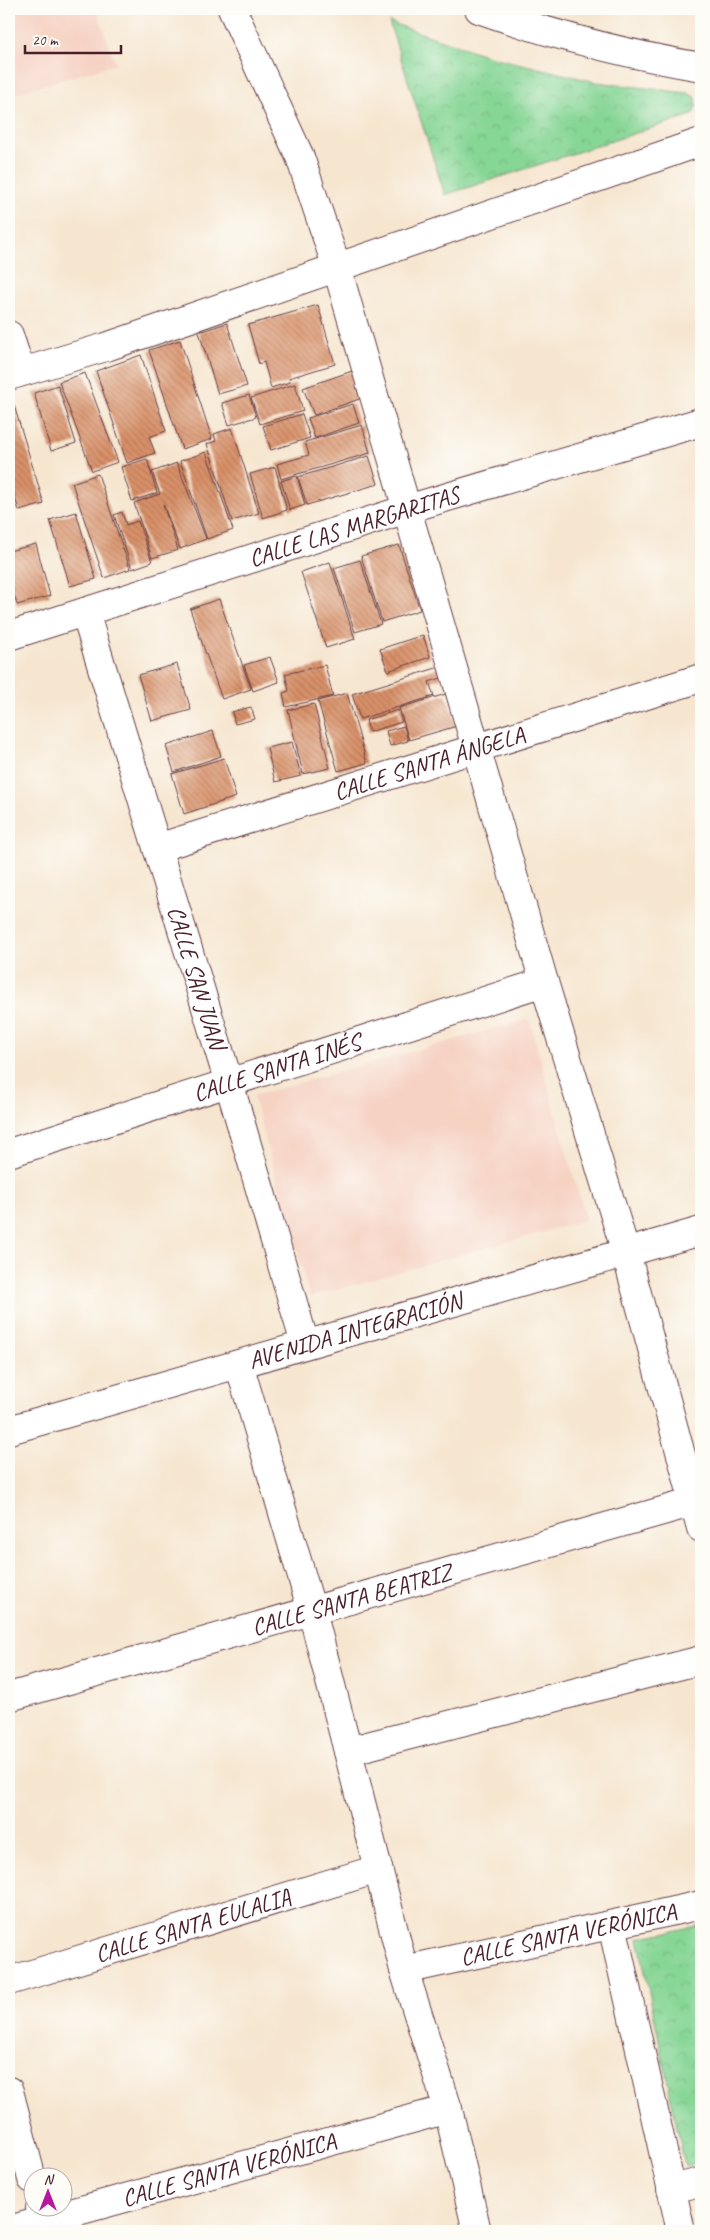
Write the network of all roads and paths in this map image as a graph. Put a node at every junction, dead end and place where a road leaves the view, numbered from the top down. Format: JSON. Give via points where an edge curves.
{"nodes":[{"id":1,"x":232,"y":9,"type":"edge"},
{"id":2,"x":479,"y":9,"type":"edge"},
{"id":3,"x":701,"y":67,"type":"edge"},
{"id":4,"x":701,"y":142,"type":"edge"},
{"id":5,"x":337,"y":268,"type":"junction"},
{"id":6,"x":9,"y":335,"type":"edge"},
{"id":7,"x":15,"y":374,"type":"edge"},
{"id":8,"x":701,"y":422,"type":"edge"},
{"id":9,"x":407,"y":509,"type":"junction"},
{"id":10,"x":85,"y":612,"type":"junction"},
{"id":11,"x":9,"y":636,"type":"edge"},
{"id":12,"x":701,"y":678,"type":"edge"},
{"id":13,"x":476,"y":748,"type":"junction"},
{"id":14,"x":157,"y":848,"type":"junction"},
{"id":15,"x":544,"y":982,"type":"junction"},
{"id":16,"x":228,"y":1083,"type":"junction"},
{"id":17,"x":9,"y":1153,"type":"edge"},
{"id":18,"x":701,"y":1231,"type":"edge"},
{"id":19,"x":626,"y":1253,"type":"junction"},
{"id":20,"x":305,"y":1344,"type":"junction"},
{"id":21,"x":239,"y":1364,"type":"junction"},
{"id":22,"x":9,"y":1430,"type":"edge"},
{"id":23,"x":698,"y":1515,"type":"edge"},
{"id":24,"x":312,"y":1611,"type":"junction"},
{"id":25,"x":701,"y":1660,"type":"edge"},
{"id":26,"x":9,"y":1696,"type":"edge"},
{"id":27,"x":348,"y":1751,"type":"junction"},
{"id":28,"x":378,"y":1869,"type":"junction"},
{"id":29,"x":701,"y":1905,"type":"edge"},
{"id":30,"x":612,"y":1925,"type":"junction"},
{"id":31,"x":404,"y":1970,"type":"junction"},
{"id":32,"x":9,"y":1981,"type":"edge"},
{"id":33,"x":9,"y":2091,"type":"edge"},
{"id":34,"x":448,"y":2109,"type":"junction"},
{"id":35,"x":29,"y":2168,"type":"edge"},
{"id":36,"x":701,"y":2182,"type":"edge"},
{"id":37,"x":671,"y":2189,"type":"junction"},
{"id":38,"x":43,"y":2220,"type":"edge"},
{"id":39,"x":9,"y":2230,"type":"edge"},
{"id":40,"x":477,"y":2231,"type":"edge"},
{"id":41,"x":681,"y":2231,"type":"edge"}],
"edges":[{"from":1,"to":5,"type":"street","via":[[300,156]]},
{"from":2,"to":3,"type":"street","via":[[538,30],[643,57]]},
{"from":4,"to":5,"type":"street"},
{"from":5,"to":7,"type":"street","via":[[109,346]]},
{"from":5,"to":9,"type":"street"},
{"from":6,"to":7,"type":"street"},
{"from":8,"to":9,"type":"street","name":"CALLE LAS MARGARITAS"},
{"from":9,"to":10,"type":"street","name":"CALLE LAS MARGARITAS"},
{"from":9,"to":13,"type":"street"},
{"from":10,"to":11,"type":"street","name":"CALLE LAS MARGARITAS"},
{"from":10,"to":14,"type":"street","name":"CALLE SAN JUAN"},
{"from":12,"to":13,"type":"street","name":"CALLE SANTA ÁNGELA"},
{"from":13,"to":14,"type":"street","name":"CALLE SANTA ÁNGELA"},
{"from":13,"to":15,"type":"street"},
{"from":14,"to":16,"type":"street","name":"CALLE SAN JUAN"},
{"from":15,"to":16,"type":"street","name":"CALLE SANTA INÉS"},
{"from":15,"to":19,"type":"street"},
{"from":16,"to":17,"type":"street","name":"CALLE SANTA INÉS"},
{"from":16,"to":20,"type":"street","name":"CALLE SAN JUAN"},
{"from":18,"to":19,"type":"street","name":"AVENIDA INTEGRACIÓN"},
{"from":19,"to":20,"type":"street","name":"AVENIDA INTEGRACIÓN"},
{"from":19,"to":23,"type":"street"},
{"from":20,"to":21,"type":"street","name":"AVENIDA INTEGRACIÓN"},
{"from":21,"to":22,"type":"street","name":"AVENIDA INTEGRACIÓN"},
{"from":21,"to":24,"type":"street"},
{"from":23,"to":24,"type":"street","name":"CALLE SANTA BEATRIZ"},
{"from":24,"to":26,"type":"street","name":"CALLE SANTA BEATRIZ"},
{"from":24,"to":27,"type":"street"},
{"from":25,"to":27,"type":"street"},
{"from":27,"to":28,"type":"street"},
{"from":28,"to":31,"type":"street"},
{"from":28,"to":32,"type":"street","name":"CALLE SANTA EULALIA"},
{"from":29,"to":30,"type":"street","name":"CALLE SANTA VERÓNICA"},
{"from":30,"to":31,"type":"street","name":"CALLE SANTA VERÓNICA"},
{"from":30,"to":37,"type":"street"},
{"from":31,"to":34,"type":"street"},
{"from":33,"to":35,"type":"street"},
{"from":34,"to":38,"type":"street","name":"CALLE SANTA VERÓNICA"},
{"from":34,"to":40,"type":"street"},
{"from":36,"to":37,"type":"street"},
{"from":37,"to":41,"type":"street"},
{"from":38,"to":39,"type":"street","name":"CALLE SANTA VERÓNICA"}]}
